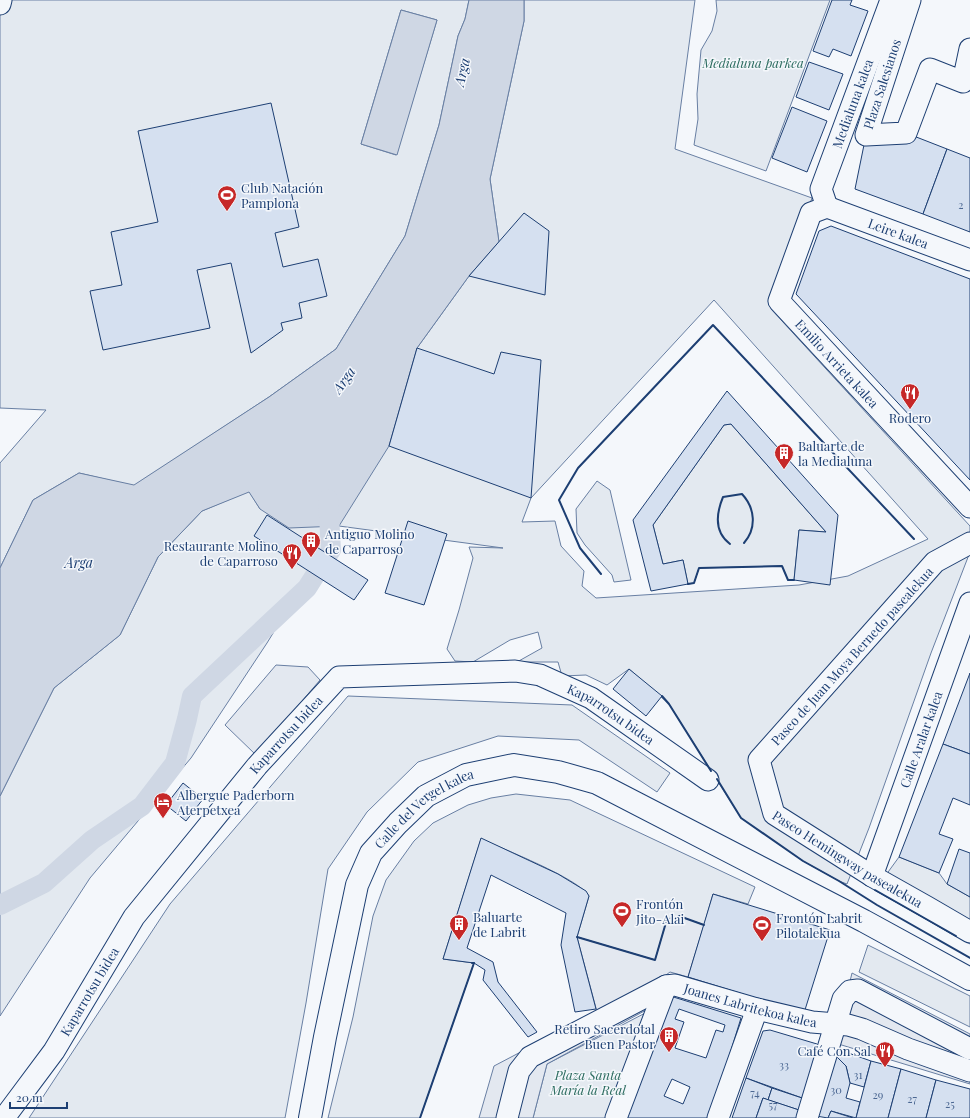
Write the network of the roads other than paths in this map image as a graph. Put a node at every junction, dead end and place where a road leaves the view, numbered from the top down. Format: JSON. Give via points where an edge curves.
{"nodes":[{"id":1,"x":0,"y":0,"type":"edge"},
{"id":2,"x":891,"y":0,"type":"edge"},
{"id":3,"x":910,"y":0,"type":"edge"},
{"id":4,"x":0,"y":4,"type":"edge"},
{"id":5,"x":970,"y":49,"type":"edge"},
{"id":6,"x":827,"y":207,"type":"junction"},
{"id":7,"x":970,"y":260,"type":"edge"},
{"id":8,"x":970,"y":507,"type":"edge"},
{"id":9,"x":970,"y":544,"type":"edge"},
{"id":10,"x":970,"y":603,"type":"edge"},
{"id":11,"x":758,"y":760,"type":"joint"},
{"id":12,"x":708,"y":780,"type":"dead end"},
{"id":13,"x":872,"y":876,"type":"junction"},
{"id":14,"x":970,"y":932,"type":"edge"},
{"id":15,"x":970,"y":979,"type":"edge"},
{"id":16,"x":666,"y":986,"type":"junction"},
{"id":17,"x":758,"y":1009,"type":"junction"},
{"id":18,"x":836,"y":1023,"type":"junction"},
{"id":19,"x":970,"y":1049,"type":"edge"},
{"id":20,"x":970,"y":1071,"type":"edge"},
{"id":21,"x":4,"y":1118,"type":"edge"},
{"id":22,"x":310,"y":1118,"type":"edge"},
{"id":23,"x":507,"y":1118,"type":"edge"},
{"id":24,"x":616,"y":1118,"type":"edge"},
{"id":25,"x":718,"y":1118,"type":"edge"},
{"id":26,"x":806,"y":1118,"type":"edge"}],
"edges":[{"from":1,"to":4,"type":"street"},
{"from":2,"to":6,"type":"street","name":"Medialuna kalea","via":[[821,189]]},
{"from":3,"to":5,"type":"street","name":"Plaza Salesianos","via":[[866,136],[906,133],[930,69],[963,82]]},
{"from":6,"to":7,"type":"street","name":"Leire kalea"},
{"from":6,"to":8,"type":"street","name":"Emilio Arrieta kalea","via":[[812,213],[779,301]]},
{"from":9,"to":11,"type":"street","name":"Paseo de Juan Moya Bernedo pasealekua","via":[[935,562]]},
{"from":10,"to":13,"type":"street","name":"Calle Aralar kalea"},
{"from":11,"to":13,"type":"street","name":"Paseo Hemingway pasealekua","via":[[774,814]]},
{"from":12,"to":21,"type":"street","name":"Kaparrotsu bidea","via":[[591,698],[540,675],[515,671],[339,677],[257,766],[134,917],[54,1051]]},
{"from":13,"to":14,"type":"street","name":"Paseo Hemingway pasealekua"},
{"from":15,"to":22,"type":"main road","name":"Calle del Vergel kalea","via":[[597,784],[558,772],[514,765],[466,775],[426,796],[371,853],[357,885]]},
{"from":16,"to":17,"type":"street","name":"Joanes Labritekoa kalea","via":[[675,985]]},
{"from":16,"to":23,"type":"street","via":[[530,1057],[519,1071]]},
{"from":16,"to":24,"type":"street"},
{"from":17,"to":18,"type":"street","name":"Joanes Labritekoa kalea","via":[[812,1022]]},
{"from":17,"to":25,"type":"street"},
{"from":18,"to":19,"type":"street","name":"Joanes Labritekoa kalea","via":[[843,998],[850,991],[858,990]]},
{"from":18,"to":20,"type":"street","name":"Joanes Labritekoa kalea","via":[[862,1029]]},
{"from":18,"to":26,"type":"street"}]}
